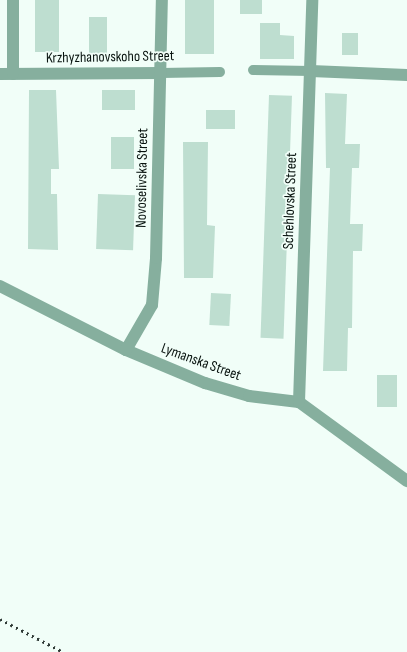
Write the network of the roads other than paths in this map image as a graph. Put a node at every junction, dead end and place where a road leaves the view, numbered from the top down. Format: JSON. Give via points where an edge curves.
{"nodes":[{"id":1,"x":13,"y":0,"type":"edge"},
{"id":2,"x":162,"y":0,"type":"edge"},
{"id":3,"x":312,"y":0,"type":"edge"},
{"id":4,"x":253,"y":70,"type":"dead end"},
{"id":5,"x":311,"y":71,"type":"junction"},
{"id":6,"x":160,"y":72,"type":"junction"},
{"id":7,"x":220,"y":72,"type":"dead end"},
{"id":8,"x":0,"y":74,"type":"edge"},
{"id":9,"x":13,"y":74,"type":"junction"},
{"id":10,"x":407,"y":75,"type":"edge"},
{"id":11,"x":0,"y":286,"type":"edge"},
{"id":12,"x":126,"y":350,"type":"junction"},
{"id":13,"x":299,"y":402,"type":"junction"},
{"id":14,"x":407,"y":481,"type":"edge"}],
"edges":[{"from":1,"to":9,"type":"street"},
{"from":2,"to":6,"type":"street","name":"Novoselivska Street"},
{"from":3,"to":5,"type":"street","name":"Schehlovska Street"},
{"from":4,"to":5,"type":"lane"},
{"from":5,"to":10,"type":"street"},
{"from":5,"to":13,"type":"street","name":"Schehlovska Street"},
{"from":6,"to":7,"type":"lane","name":"Krzhyzhanovskoho Street"},
{"from":6,"to":9,"type":"street","name":"Krzhyzhanovskoho Street"},
{"from":6,"to":12,"type":"street","name":"Novoselivska Street","via":[[156,258],[152,305]]},
{"from":8,"to":9,"type":"street","name":"Krzhyzhanovskoho Street"},
{"from":11,"to":12,"type":"street","name":"Lymanska Street"},
{"from":12,"to":13,"type":"street","name":"Lymanska Street","via":[[205,384],[249,396]]},
{"from":13,"to":14,"type":"street","name":"Lymanska Street"}]}
